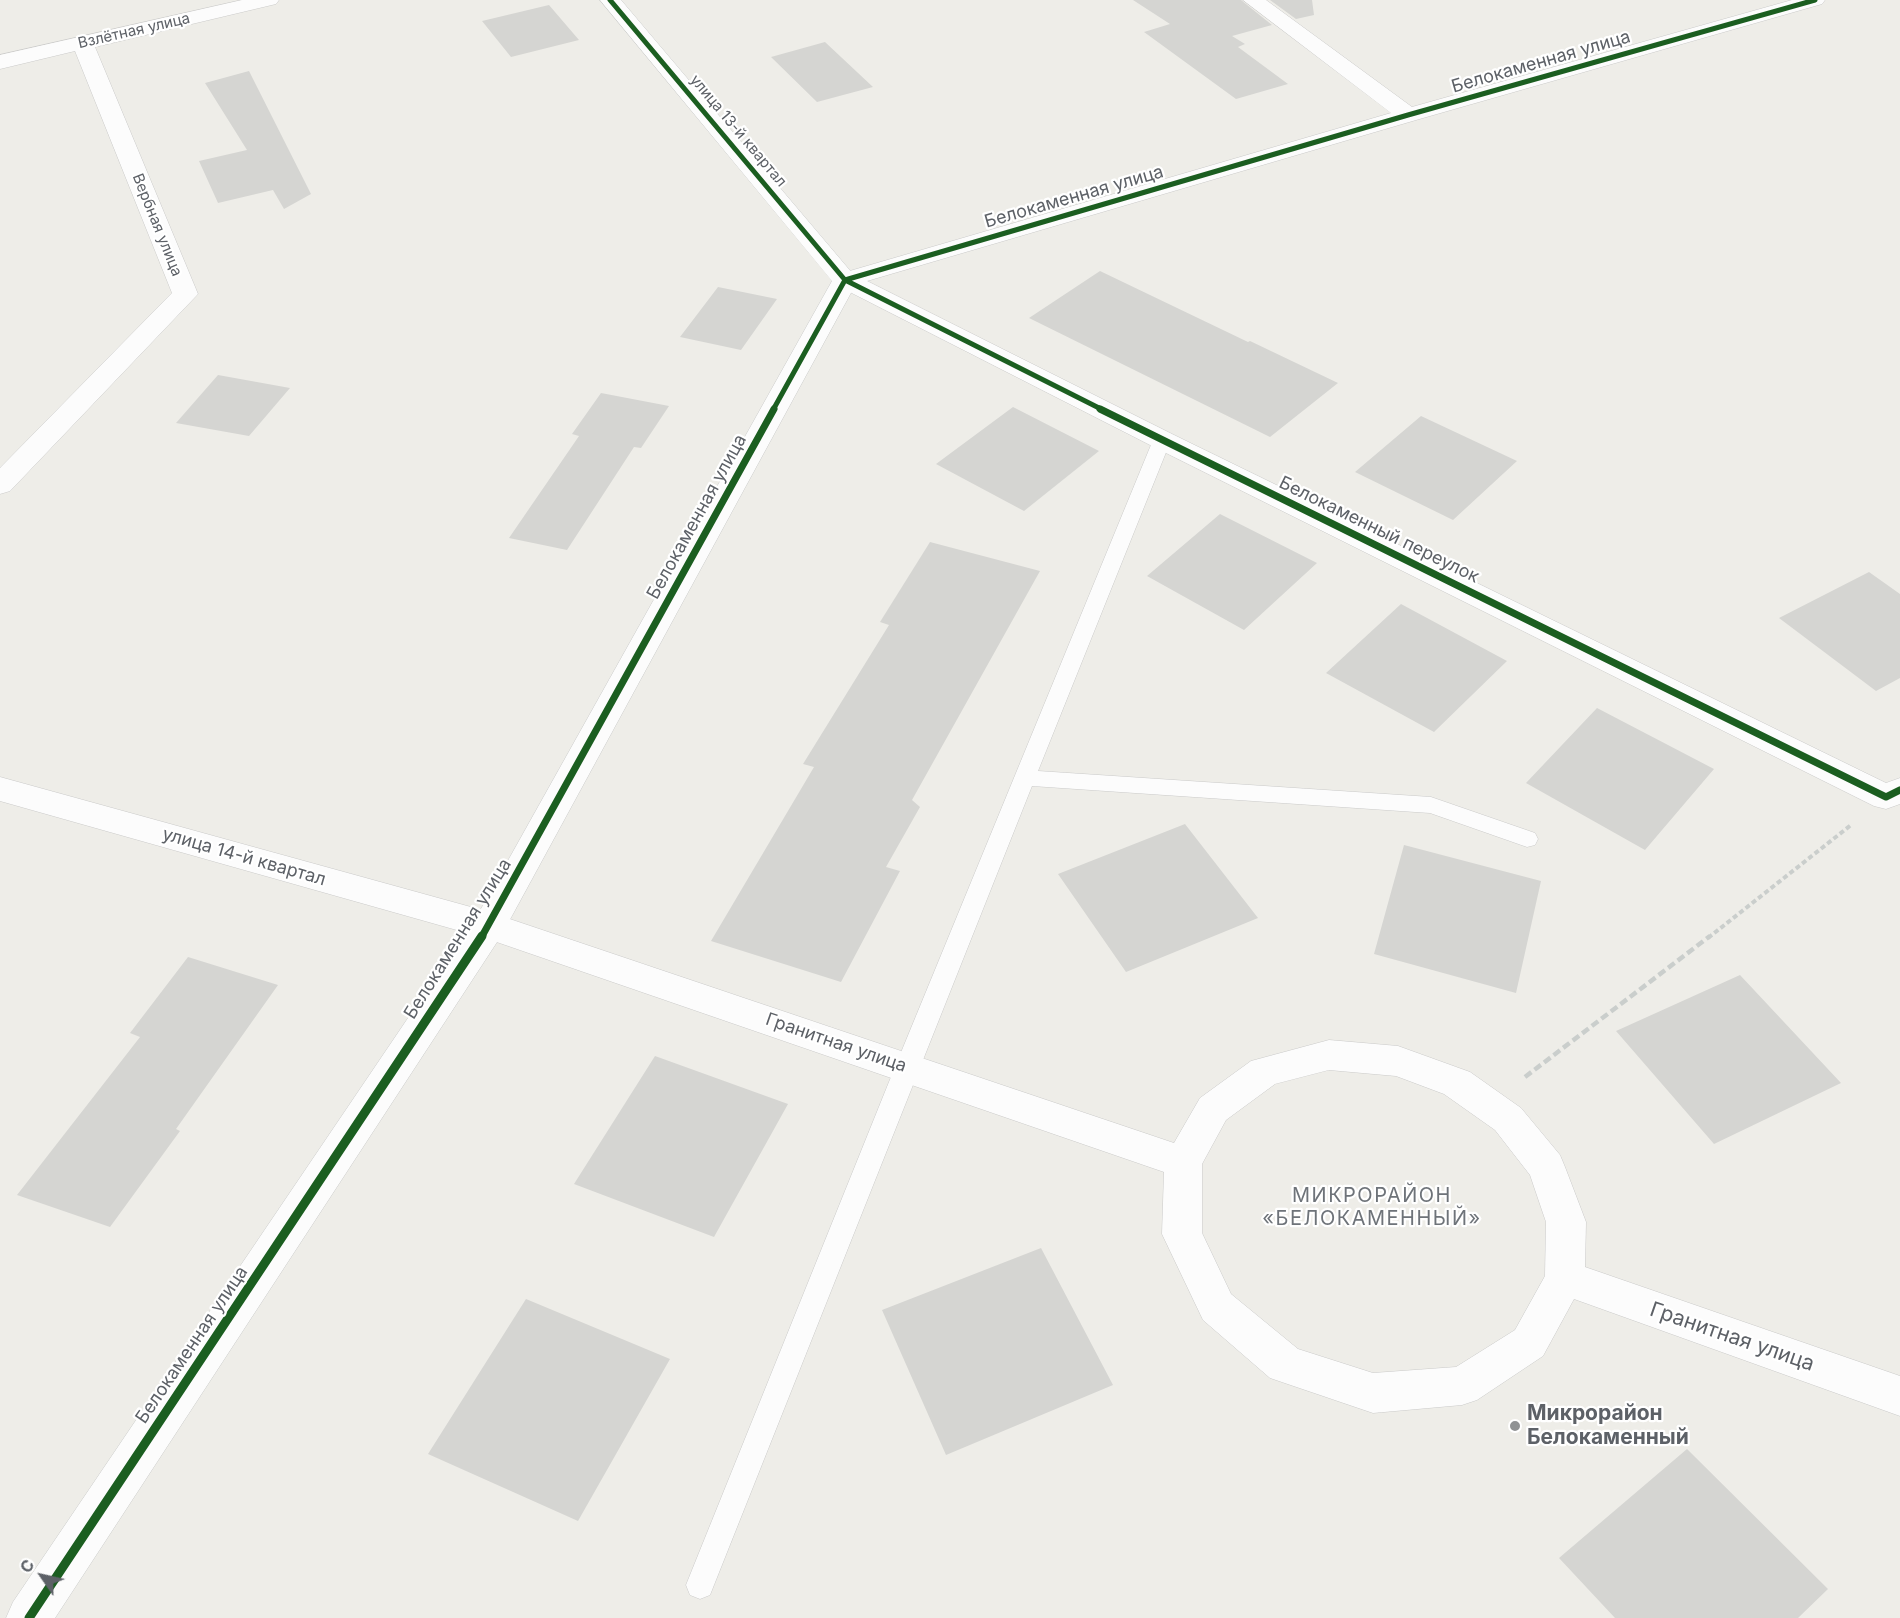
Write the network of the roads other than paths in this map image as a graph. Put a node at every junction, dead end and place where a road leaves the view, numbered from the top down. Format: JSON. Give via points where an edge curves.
{"nodes":[{"id":1,"x":269,"y":0,"type":"edge"},
{"id":2,"x":610,"y":0,"type":"edge"},
{"id":3,"x":1252,"y":0,"type":"edge"},
{"id":4,"x":1815,"y":0,"type":"edge"},
{"id":5,"x":83,"y":43,"type":"junction"},
{"id":6,"x":0,"y":62,"type":"edge"},
{"id":7,"x":1408,"y":115,"type":"junction"},
{"id":8,"x":845,"y":280,"type":"junction"},
{"id":9,"x":1162,"y":440,"type":"junction"},
{"id":10,"x":0,"y":485,"type":"edge"},
{"id":11,"x":1024,"y":778,"type":"junction"},
{"id":12,"x":0,"y":789,"type":"edge"},
{"id":13,"x":1896,"y":797,"type":"edge"},
{"id":14,"x":1527,"y":839,"type":"dead end"},
{"id":15,"x":489,"y":926,"type":"junction"},
{"id":16,"x":907,"y":1067,"type":"junction"},
{"id":17,"x":1184,"y":1162,"type":"junction"},
{"id":18,"x":1565,"y":1278,"type":"junction"},
{"id":19,"x":1900,"y":1396,"type":"edge"},
{"id":20,"x":700,"y":1585,"type":"dead end"},
{"id":21,"x":29,"y":1618,"type":"edge"}],
"edges":[{"from":1,"to":5,"type":"street","name":"Взлётная улица"},
{"from":2,"to":8,"type":"street","name":"улица 13-й квартал"},
{"from":3,"to":7,"type":"street"},
{"from":4,"to":7,"type":"street","name":"Белокаменная улица"},
{"from":5,"to":6,"type":"street","name":"Взлётная улица"},
{"from":5,"to":10,"type":"street","name":"Вербная улица","via":[[185,294]]},
{"from":7,"to":8,"type":"street","name":"Белокаменная улица"},
{"from":8,"to":9,"type":"street","name":"Белокаменный переулок"},
{"from":8,"to":15,"type":"street","name":"Белокаменная улица"},
{"from":9,"to":11,"type":"lane"},
{"from":9,"to":13,"type":"street","name":"Белокаменный переулок"},
{"from":11,"to":14,"type":"lane","via":[[1431,805]]},
{"from":11,"to":16,"type":"lane"},
{"from":12,"to":15,"type":"street","name":"улица 14-й квартал"},
{"from":15,"to":16,"type":"street","name":"Гранитная улица"},
{"from":15,"to":21,"type":"street","name":"Белокаменная улица"},
{"from":16,"to":17,"type":"street","name":"Гранитная улица"},
{"from":16,"to":20,"type":"lane"},
{"from":17,"to":18,"type":"street","via":[[1213,1108],[1264,1072],[1329,1055],[1398,1060],[1457,1083],[1508,1119],[1546,1167],[1566,1222]]},
{"from":17,"to":18,"type":"street","via":[[1182,1234],[1217,1307],[1286,1364],[1373,1393],[1462,1386],[1529,1343]]},
{"from":18,"to":19,"type":"street","name":"Гранитная улица"}]}
